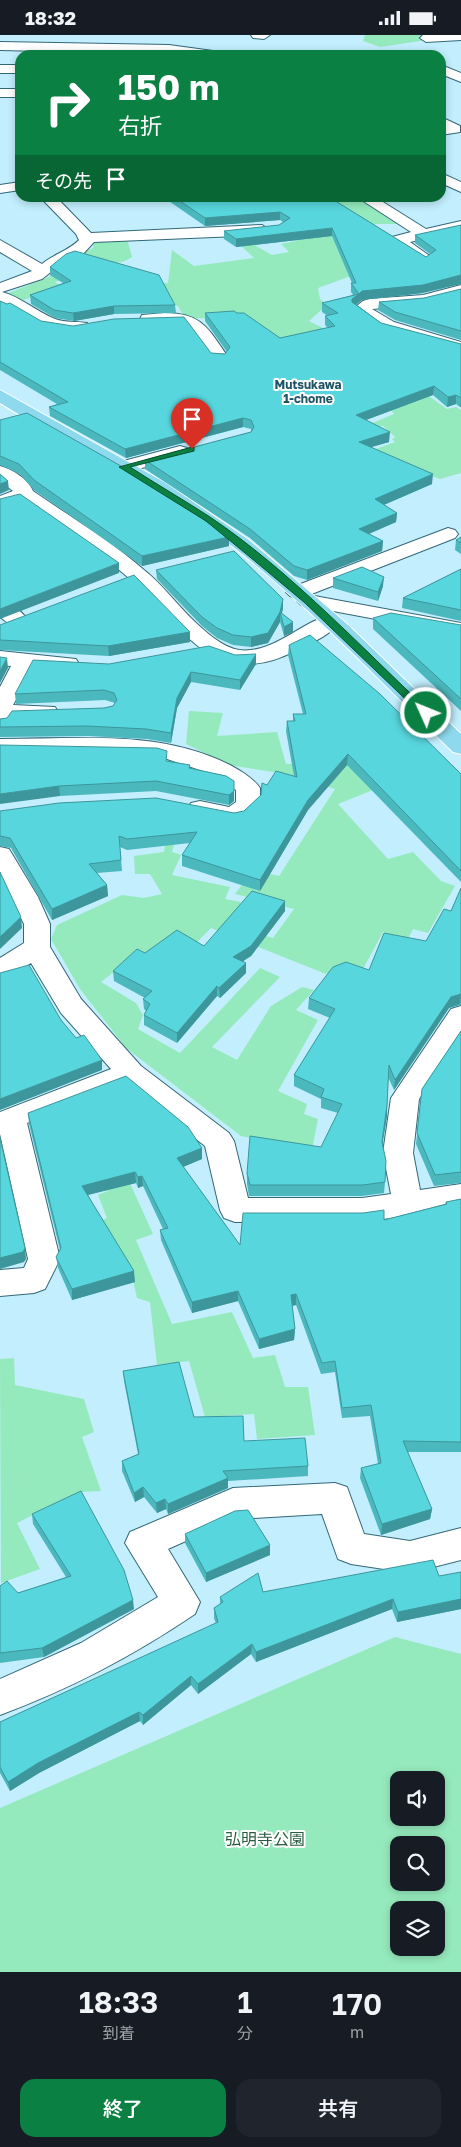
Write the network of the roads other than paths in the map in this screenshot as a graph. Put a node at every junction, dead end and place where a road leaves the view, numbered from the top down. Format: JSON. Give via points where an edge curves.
{"nodes":[{"id":1,"x":257,"y":35,"type":"edge"},
{"id":2,"x":264,"y":35,"type":"edge"},
{"id":3,"x":461,"y":36,"type":"edge"},
{"id":4,"x":426,"y":38,"type":"dead end"},
{"id":5,"x":134,"y":41,"type":"edge"},
{"id":6,"x":0,"y":46,"type":"edge"},
{"id":7,"x":188,"y":50,"type":"edge"},
{"id":8,"x":0,"y":69,"type":"edge"},
{"id":9,"x":15,"y":69,"type":"edge"},
{"id":10,"x":446,"y":71,"type":"edge"},
{"id":11,"x":460,"y":77,"type":"edge"},
{"id":12,"x":0,"y":93,"type":"edge"},
{"id":13,"x":15,"y":93,"type":"edge"},
{"id":14,"x":446,"y":124,"type":"edge"},
{"id":15,"x":446,"y":130,"type":"edge"},
{"id":16,"x":461,"y":170,"type":"edge"},
{"id":17,"x":446,"y":174,"type":"edge"},
{"id":18,"x":446,"y":178,"type":"edge"},
{"id":19,"x":15,"y":187,"type":"edge"},
{"id":20,"x":461,"y":188,"type":"edge"},
{"id":21,"x":0,"y":189,"type":"edge"},
{"id":22,"x":52,"y":202,"type":"edge"},
{"id":23,"x":372,"y":202,"type":"edge"},
{"id":24,"x":461,"y":226,"type":"edge"},
{"id":25,"x":280,"y":227,"type":"edge"},
{"id":26,"x":424,"y":234,"type":"junction"},
{"id":27,"x":86,"y":238,"type":"junction"},
{"id":28,"x":0,"y":245,"type":"edge"},
{"id":29,"x":426,"y":259,"type":"edge"},
{"id":30,"x":43,"y":271,"type":"junction"},
{"id":31,"x":0,"y":288,"type":"edge"},
{"id":32,"x":461,"y":290,"type":"edge"},
{"id":33,"x":0,"y":297,"type":"edge"},
{"id":34,"x":132,"y":320,"type":"edge"},
{"id":35,"x":102,"y":324,"type":"edge"},
{"id":36,"x":461,"y":347,"type":"edge"},
{"id":37,"x":219,"y":357,"type":"edge"},
{"id":38,"x":0,"y":395,"type":"edge"},
{"id":39,"x":28,"y":411,"type":"junction"},
{"id":40,"x":6,"y":420,"type":"edge"},
{"id":41,"x":196,"y":448,"type":"edge"},
{"id":42,"x":123,"y":467,"type":"junction"},
{"id":43,"x":0,"y":472,"type":"edge"},
{"id":44,"x":24,"y":494,"type":"junction"},
{"id":45,"x":0,"y":502,"type":"edge"},
{"id":46,"x":448,"y":534,"type":"dead end"},
{"id":47,"x":246,"y":550,"type":"junction"},
{"id":48,"x":221,"y":556,"type":"edge"},
{"id":49,"x":165,"y":569,"type":"edge"},
{"id":50,"x":129,"y":579,"type":"junction"},
{"id":51,"x":302,"y":596,"type":"junction"},
{"id":52,"x":0,"y":606,"type":"edge"},
{"id":53,"x":18,"y":621,"type":"edge"},
{"id":54,"x":329,"y":622,"type":"junction"},
{"id":55,"x":461,"y":629,"type":"edge"},
{"id":56,"x":210,"y":647,"type":"junction"},
{"id":57,"x":183,"y":652,"type":"edge"},
{"id":58,"x":0,"y":658,"type":"edge"},
{"id":59,"x":25,"y":661,"type":"junction"},
{"id":60,"x":89,"y":664,"type":"edge"},
{"id":61,"x":1,"y":711,"type":"edge"},
{"id":62,"x":66,"y":711,"type":"edge"},
{"id":63,"x":0,"y":746,"type":"edge"},
{"id":64,"x":461,"y":747,"type":"edge"},
{"id":65,"x":176,"y":803,"type":"edge"},
{"id":66,"x":0,"y":855,"type":"edge"},
{"id":67,"x":37,"y":947,"type":"junction"},
{"id":68,"x":0,"y":970,"type":"edge"},
{"id":69,"x":461,"y":1016,"type":"edge"},
{"id":70,"x":131,"y":1073,"type":"junction"},
{"id":71,"x":461,"y":1196,"type":"edge"},
{"id":72,"x":408,"y":1205,"type":"junction"},
{"id":73,"x":0,"y":1283,"type":"edge"},
{"id":74,"x":461,"y":1544,"type":"edge"},
{"id":75,"x":0,"y":1697,"type":"edge"}],
"edges":[{"from":1,"to":2,"type":"street"},
{"from":3,"to":4,"type":"street"},
{"from":5,"to":6,"type":"street"},
{"from":5,"to":7,"type":"street"},
{"from":8,"to":9,"type":"street"},
{"from":10,"to":11,"type":"street"},
{"from":12,"to":13,"type":"street"},
{"from":14,"to":15,"type":"street","via":[[455,129]]},
{"from":16,"to":17,"type":"street"},
{"from":18,"to":20,"type":"street"},
{"from":19,"to":21,"type":"street"},
{"from":22,"to":27,"type":"street"},
{"from":23,"to":26,"type":"street"},
{"from":24,"to":26,"type":"street"},
{"from":25,"to":27,"type":"street"},
{"from":26,"to":29,"type":"street","via":[[397,240]]},
{"from":27,"to":30,"type":"street","via":[[88,241],[77,251],[60,257]]},
{"from":28,"to":30,"type":"street"},
{"from":30,"to":31,"type":"street"},
{"from":32,"to":36,"type":"street","via":[[423,300],[369,304],[361,309],[388,326]]},
{"from":33,"to":35,"type":"street","via":[[49,324],[74,328]]},
{"from":34,"to":37,"type":"street","via":[[189,319]]},
{"from":38,"to":39,"type":"main road"},
{"from":39,"to":40,"type":"street"},
{"from":39,"to":42,"type":"main road"},
{"from":41,"to":42,"type":"street"},
{"from":42,"to":47,"type":"main road","via":[[208,520]]},
{"from":43,"to":44,"type":"street","via":[[21,486]]},
{"from":44,"to":45,"type":"street"},
{"from":44,"to":50,"type":"street"},
{"from":46,"to":51,"type":"street"},
{"from":47,"to":48,"type":"street"},
{"from":47,"to":51,"type":"main road"},
{"from":49,"to":50,"type":"street"},
{"from":50,"to":56,"type":"street"},
{"from":51,"to":54,"type":"main road"},
{"from":51,"to":55,"type":"street"},
{"from":52,"to":53,"type":"street"},
{"from":54,"to":56,"type":"street","via":[[277,653],[235,656]]},
{"from":54,"to":64,"type":"main road"},
{"from":56,"to":57,"type":"street"},
{"from":58,"to":59,"type":"street"},
{"from":59,"to":60,"type":"street"},
{"from":59,"to":61,"type":"street"},
{"from":61,"to":62,"type":"street"},
{"from":63,"to":65,"type":"street","via":[[165,749],[236,776],[248,789],[248,804],[234,815]]},
{"from":66,"to":67,"type":"street","via":[[26,897],[36,924]]},
{"from":67,"to":68,"type":"street"},
{"from":67,"to":70,"type":"street","via":[[71,1006]]},
{"from":69,"to":72,"type":"street","via":[[405,1098],[398,1153]]},
{"from":70,"to":72,"type":"street","via":[[219,1141],[235,1210],[362,1210]]},
{"from":70,"to":73,"type":"street","via":[[12,1118],[44,1259],[34,1280]]},
{"from":71,"to":72,"type":"street"},
{"from":74,"to":75,"type":"street","via":[[410,1557],[352,1547],[335,1498],[233,1504],[143,1543],[182,1602],[137,1633],[52,1677]]}]}
